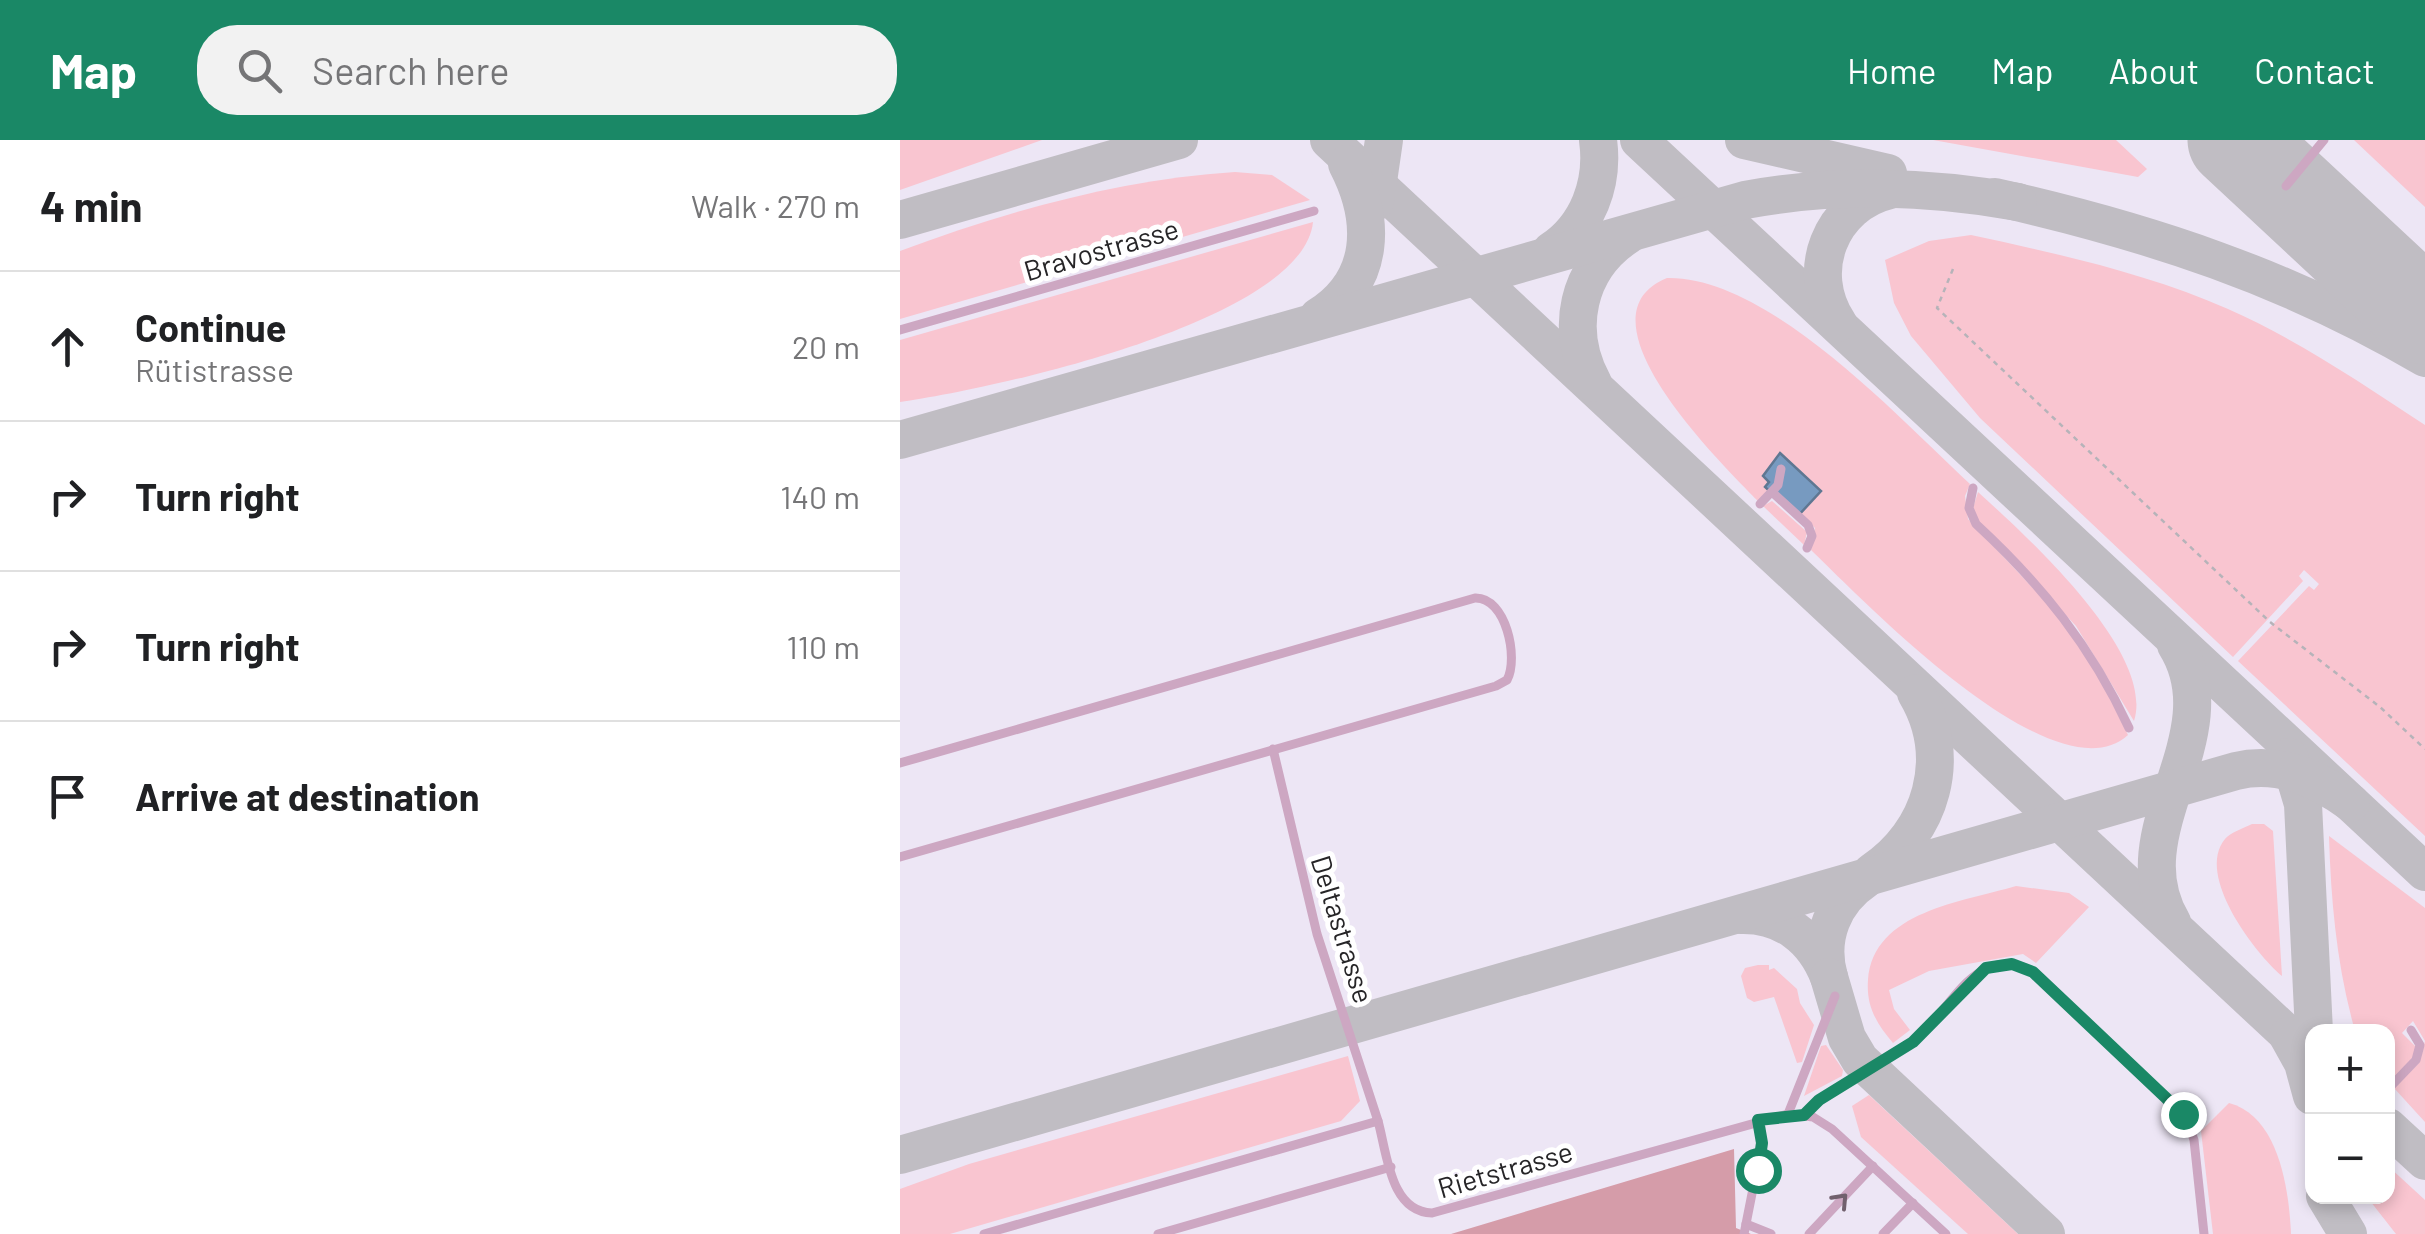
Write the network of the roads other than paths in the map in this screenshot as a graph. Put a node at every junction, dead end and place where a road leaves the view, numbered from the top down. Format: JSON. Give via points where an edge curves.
{"nodes":[{"id":1,"x":2324,"y":140,"type":"edge"},
{"id":2,"x":2286,"y":186,"type":"dead end"},
{"id":3,"x":1314,"y":211,"type":"dead end"},
{"id":4,"x":900,"y":330,"type":"edge"},
{"id":5,"x":1782,"y":469,"type":"dead end"},
{"id":6,"x":1973,"y":488,"type":"dead end"},
{"id":7,"x":1772,"y":492,"type":"junction"},
{"id":8,"x":1760,"y":504,"type":"dead end"},
{"id":9,"x":1807,"y":548,"type":"dead end"},
{"id":10,"x":2128,"y":728,"type":"dead end"},
{"id":11,"x":1273,"y":749,"type":"junction"},
{"id":12,"x":900,"y":763,"type":"edge"},
{"id":13,"x":900,"y":857,"type":"edge"},
{"id":14,"x":1835,"y":996,"type":"dead end"},
{"id":15,"x":2412,"y":1030,"type":"dead end"},
{"id":16,"x":2395,"y":1082,"type":"edge"},
{"id":17,"x":1788,"y":1114,"type":"junction"},
{"id":18,"x":1804,"y":1115,"type":"junction"},
{"id":19,"x":1758,"y":1120,"type":"junction"},
{"id":20,"x":1378,"y":1121,"type":"junction"},
{"id":21,"x":1873,"y":1166,"type":"junction"},
{"id":22,"x":1391,"y":1168,"type":"junction"},
{"id":23,"x":1913,"y":1203,"type":"junction"},
{"id":24,"x":1026,"y":1222,"type":"junction"},
{"id":25,"x":1745,"y":1229,"type":"edge"},
{"id":26,"x":984,"y":1234,"type":"edge"},
{"id":27,"x":1030,"y":1234,"type":"edge"},
{"id":28,"x":1158,"y":1234,"type":"edge"},
{"id":29,"x":1771,"y":1234,"type":"edge"},
{"id":30,"x":1809,"y":1234,"type":"edge"},
{"id":31,"x":1883,"y":1234,"type":"edge"},
{"id":32,"x":1946,"y":1234,"type":"edge"},
{"id":33,"x":2204,"y":1234,"type":"edge"}],
"edges":[{"from":1,"to":2,"type":"lane"},
{"from":3,"to":4,"type":"lane","name":"Bravostrasse"},
{"from":5,"to":7,"type":"lane"},
{"from":6,"to":10,"type":"lane","via":[[1969,508],[1976,524],[2072,624]]},
{"from":7,"to":8,"type":"lane"},
{"from":7,"to":9,"type":"lane","via":[[1808,525]]},
{"from":11,"to":12,"type":"lane","via":[[1508,680],[1513,658],[1497,607],[1488,599],[1470,599]]},
{"from":11,"to":13,"type":"lane"},
{"from":11,"to":20,"type":"lane","name":"Deltastrasse","via":[[1316,934]]},
{"from":14,"to":17,"type":"lane"},
{"from":15,"to":16,"type":"lane","via":[[2420,1045],[2416,1060]]},
{"from":17,"to":18,"type":"lane","name":"Rietstrasse"},
{"from":17,"to":19,"type":"lane","name":"Rietstrasse"},
{"from":18,"to":21,"type":"lane","name":"Rietstrasse","via":[[1832,1129]]},
{"from":18,"to":33,"type":"lane","via":[[1913,1042],[1980,972],[2004,964],[2026,967],[2186,1118]]},
{"from":19,"to":22,"type":"lane","name":"Rietstrasse","via":[[1432,1214],[1407,1206]]},
{"from":19,"to":25,"type":"lane","via":[[1762,1143]]},
{"from":20,"to":22,"type":"lane","name":"Rietstrasse"},
{"from":20,"to":24,"type":"lane"},
{"from":21,"to":23,"type":"lane","name":"Rietstrasse"},
{"from":30,"to":21,"type":"lane","one_way":true},
{"from":22,"to":28,"type":"lane"},
{"from":23,"to":31,"type":"lane"},
{"from":23,"to":32,"type":"lane","name":"Rietstrasse"},
{"from":24,"to":26,"type":"lane"},
{"from":24,"to":27,"type":"lane"},
{"from":25,"to":29,"type":"lane"}]}
